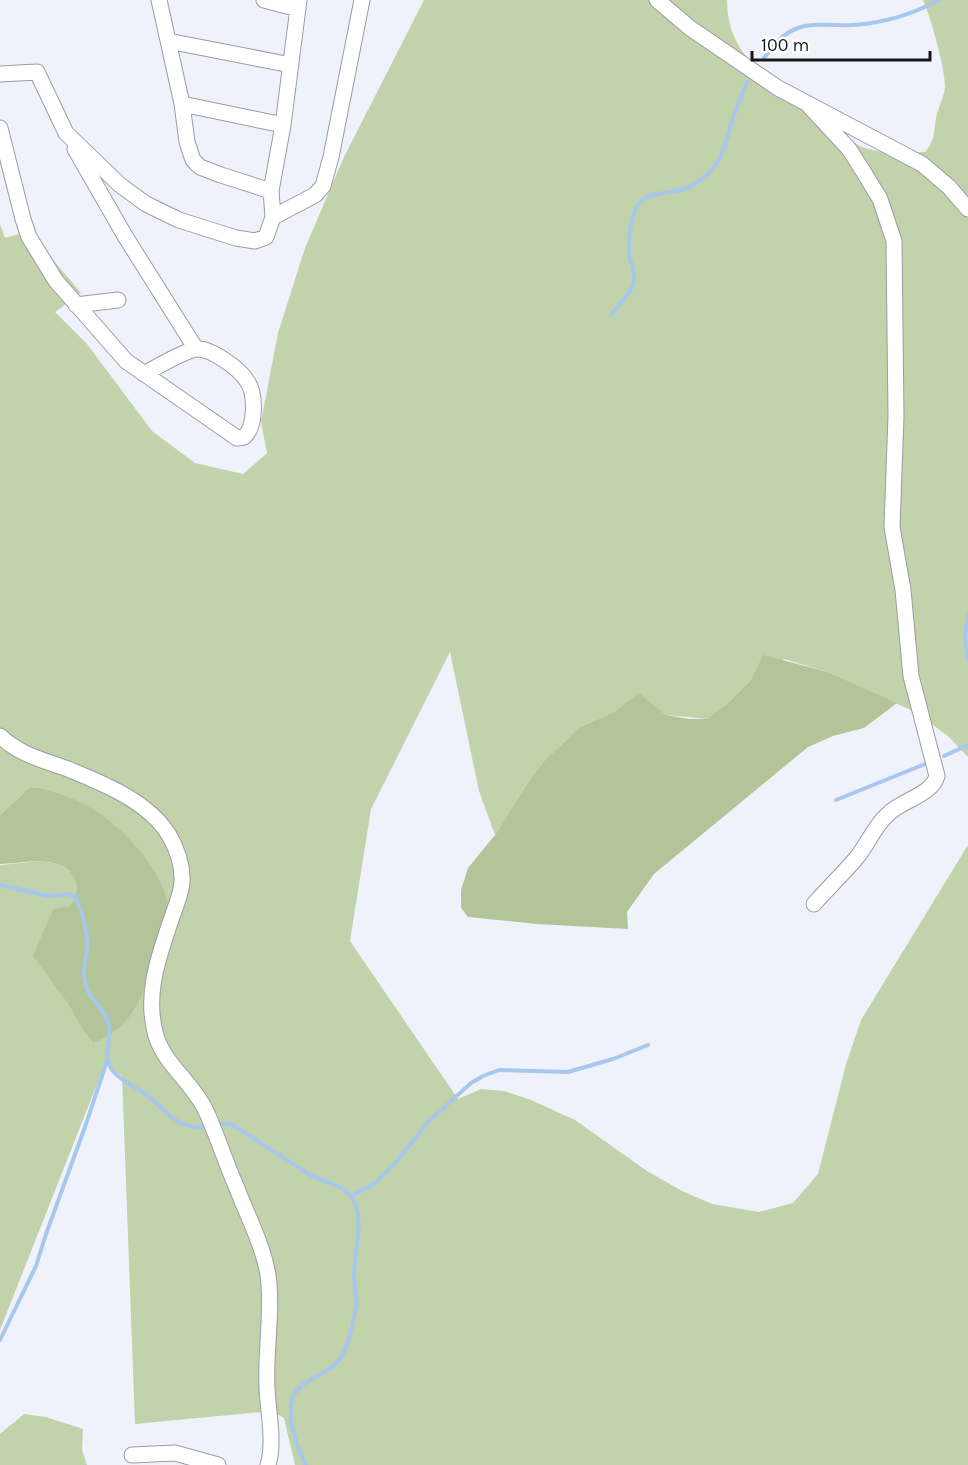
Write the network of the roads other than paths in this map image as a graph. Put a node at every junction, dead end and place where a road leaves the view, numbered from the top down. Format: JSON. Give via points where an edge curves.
{"nodes":[{"id":1,"x":159,"y":0,"type":"edge"},
{"id":2,"x":264,"y":0,"type":"edge"},
{"id":3,"x":362,"y":0,"type":"edge"},
{"id":4,"x":657,"y":0,"type":"edge"},
{"id":5,"x":299,"y":4,"type":"edge"},
{"id":6,"x":168,"y":41,"type":"junction"},
{"id":7,"x":291,"y":65,"type":"junction"},
{"id":8,"x":0,"y":74,"type":"edge"},
{"id":9,"x":182,"y":104,"type":"junction"},
{"id":10,"x":810,"y":107,"type":"junction"},
{"id":11,"x":283,"y":125,"type":"junction"},
{"id":12,"x":0,"y":128,"type":"edge"},
{"id":13,"x":66,"y":133,"type":"junction"},
{"id":14,"x":271,"y":191,"type":"junction"},
{"id":15,"x":968,"y":209,"type":"edge"},
{"id":16,"x":273,"y":217,"type":"junction"},
{"id":17,"x":118,"y":300,"type":"dead end"},
{"id":18,"x":76,"y":304,"type":"junction"},
{"id":19,"x":196,"y":349,"type":"junction"},
{"id":20,"x":144,"y":374,"type":"junction"},
{"id":21,"x":0,"y":736,"type":"edge"},
{"id":22,"x":814,"y":904,"type":"dead end"},
{"id":23,"x":132,"y":1455,"type":"dead end"},
{"id":24,"x":218,"y":1465,"type":"edge"},
{"id":25,"x":268,"y":1465,"type":"edge"}],
"edges":[{"from":1,"to":6,"type":"street"},
{"from":2,"to":5,"type":"street"},
{"from":3,"to":16,"type":"street","via":[[323,186],[315,195]]},
{"from":4,"to":10,"type":"street","via":[[719,49]]},
{"from":5,"to":7,"type":"street"},
{"from":6,"to":7,"type":"street"},
{"from":6,"to":9,"type":"street"},
{"from":7,"to":11,"type":"street"},
{"from":8,"to":13,"type":"street","via":[[37,72]]},
{"from":9,"to":11,"type":"street"},
{"from":9,"to":14,"type":"street","via":[[187,142],[200,167]]},
{"from":10,"to":15,"type":"street","via":[[921,164]]},
{"from":10,"to":22,"type":"street","via":[[849,149],[863,171],[880,199],[894,241],[896,416],[892,527],[911,676],[938,776],[930,788],[886,815],[857,857]]},
{"from":11,"to":14,"type":"street"},
{"from":12,"to":18,"type":"street","via":[[29,237],[56,281]]},
{"from":13,"to":16,"type":"street","via":[[120,185],[146,204],[179,220],[228,237],[255,241],[266,237]]},
{"from":13,"to":19,"type":"street"},
{"from":14,"to":16,"type":"street"},
{"from":17,"to":18,"type":"street"},
{"from":18,"to":20,"type":"street","via":[[113,348]]},
{"from":19,"to":20,"type":"street"},
{"from":19,"to":20,"type":"street","via":[[212,353],[234,367],[249,384],[252,414],[244,437],[237,438]]},
{"from":21,"to":25,"type":"street","via":[[31,757],[127,796],[145,808],[168,834],[178,853],[180,892],[154,972],[152,1011],[166,1059],[205,1110],[266,1263]]},
{"from":23,"to":24,"type":"street","via":[[175,1453]]}]}
